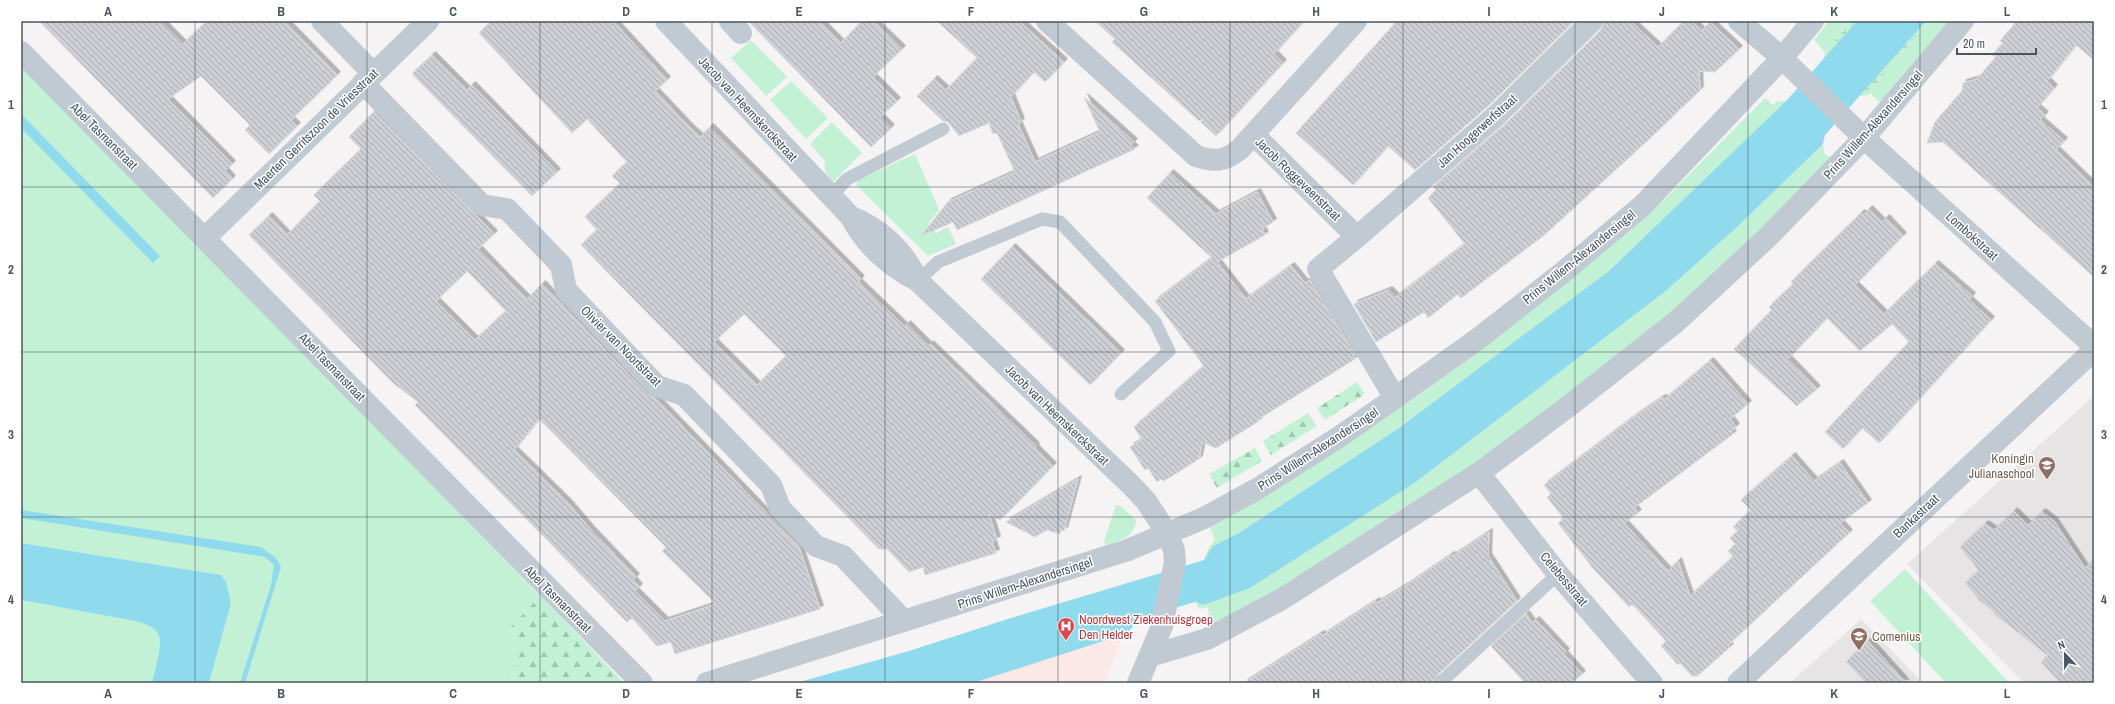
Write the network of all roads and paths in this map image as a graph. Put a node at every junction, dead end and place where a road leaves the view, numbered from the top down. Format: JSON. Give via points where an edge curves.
{"nodes":[{"id":1,"x":322,"y":21,"type":"edge"},
{"id":2,"x":428,"y":21,"type":"edge"},
{"id":3,"x":666,"y":21,"type":"edge"},
{"id":4,"x":1047,"y":21,"type":"edge"},
{"id":5,"x":1356,"y":21,"type":"edge"},
{"id":6,"x":1592,"y":21,"type":"edge"},
{"id":7,"x":1739,"y":21,"type":"edge"},
{"id":8,"x":1813,"y":21,"type":"edge"},
{"id":9,"x":1963,"y":21,"type":"edge"},
{"id":10,"x":21,"y":52,"type":"edge"},
{"id":11,"x":1782,"y":58,"type":"junction"},
{"id":12,"x":368,"y":78,"type":"junction"},
{"id":13,"x":943,"y":129,"type":"dead end"},
{"id":14,"x":1858,"y":132,"type":"junction"},
{"id":15,"x":1254,"y":135,"type":"junction"},
{"id":16,"x":831,"y":196,"type":"junction"},
{"id":17,"x":1357,"y":237,"type":"junction"},
{"id":18,"x":205,"y":238,"type":"junction"},
{"id":19,"x":918,"y":281,"type":"junction"},
{"id":20,"x":2094,"y":346,"type":"edge"},
{"id":21,"x":2094,"y":350,"type":"edge"},
{"id":22,"x":1120,"y":394,"type":"dead end"},
{"id":23,"x":1395,"y":398,"type":"junction"},
{"id":24,"x":1479,"y":473,"type":"junction"},
{"id":25,"x":1167,"y":533,"type":"junction"},
{"id":26,"x":1558,"y":574,"type":"junction"},
{"id":27,"x":904,"y":621,"type":"junction"},
{"id":28,"x":1150,"y":656,"type":"junction"},
{"id":29,"x":642,"y":683,"type":"edge"},
{"id":30,"x":707,"y":683,"type":"edge"},
{"id":31,"x":1138,"y":683,"type":"edge"},
{"id":32,"x":1440,"y":683,"type":"edge"},
{"id":33,"x":1652,"y":683,"type":"edge"},
{"id":34,"x":1738,"y":683,"type":"edge"}],
"edges":[{"from":1,"to":12,"type":"street","name":"Olivier van Noortstraat"},
{"from":2,"to":12,"type":"street","name":"Maerten Gerritszoon de Vriesstraat"},
{"from":3,"to":16,"type":"street","name":"Jacob van Heemskerckstraat"},
{"from":4,"to":15,"type":"street","name":"Jacob Roggeveenstraat","via":[[1196,156],[1211,160],[1229,158]]},
{"from":5,"to":15,"type":"street"},
{"from":6,"to":17,"type":"street","name":"Jan Hoogerwerfstraat","via":[[1498,114]]},
{"from":7,"to":11,"type":"street","name":"Prins Willem-Alexandersingel"},
{"from":8,"to":11,"type":"street","name":"Prins Willem-Alexandersingel"},
{"from":9,"to":14,"type":"street","name":"Prins Willem-Alexandersingel"},
{"from":10,"to":18,"type":"street","name":"Abel Tasmanstraat"},
{"from":11,"to":14,"type":"street","name":"Prins Willem-Alexandersingel"},
{"from":11,"to":23,"type":"street","name":"Prins Willem-Alexandersingel","via":[[1643,205],[1479,338]]},
{"from":12,"to":18,"type":"street","name":"Maerten Gerritszoon de Vriesstraat"},
{"from":12,"to":27,"type":"street","name":"Olivier van Noortstraat","via":[[482,205],[506,209],[561,265],[566,290],[658,386],[684,395],[771,484],[780,508],[816,546],[843,556]]},
{"from":13,"to":16,"type":"lane","via":[[847,180]]},
{"from":14,"to":20,"type":"street","name":"Lombokstraat"},
{"from":14,"to":24,"type":"street","name":"Prins Willem-Alexandersingel","via":[[1770,236],[1676,322]]},
{"from":15,"to":17,"type":"street","name":"Jacob Roggeveenstraat"},
{"from":16,"to":19,"type":"street","name":"Jacob van Heemskerckstraat","via":[[851,217],[859,233],[885,261]]},
{"from":17,"to":23,"type":"street","via":[[1318,269]]},
{"from":18,"to":29,"type":"street","name":"Abel Tasmanstraat"},
{"from":19,"to":22,"type":"lane","via":[[938,262],[1042,219],[1060,222],[1155,322],[1169,352]]},
{"from":19,"to":25,"type":"street","name":"Jacob van Heemskerckstraat","via":[[1131,485],[1150,506]]},
{"from":21,"to":34,"type":"street","name":"Bankastraat"},
{"from":23,"to":25,"type":"street","name":"Prins Willem-Alexandersingel","via":[[1257,489],[1206,517]]},
{"from":24,"to":26,"type":"street","name":"Celebesstraat"},
{"from":24,"to":28,"type":"street","name":"Prins Willem-Alexandersingel","via":[[1282,600],[1207,639]]},
{"from":25,"to":27,"type":"street","name":"Prins Willem-Alexandersingel","via":[[1128,550]]},
{"from":25,"to":28,"type":"street","name":"Jacob van Heemskerckstraat","via":[[1174,550],[1175,562],[1162,626]]},
{"from":26,"to":32,"type":"lane"},
{"from":26,"to":33,"type":"street","name":"Celebesstraat"},
{"from":27,"to":30,"type":"street","name":"Prins Willem-Alexandersingel"},
{"from":28,"to":31,"type":"street"}]}
